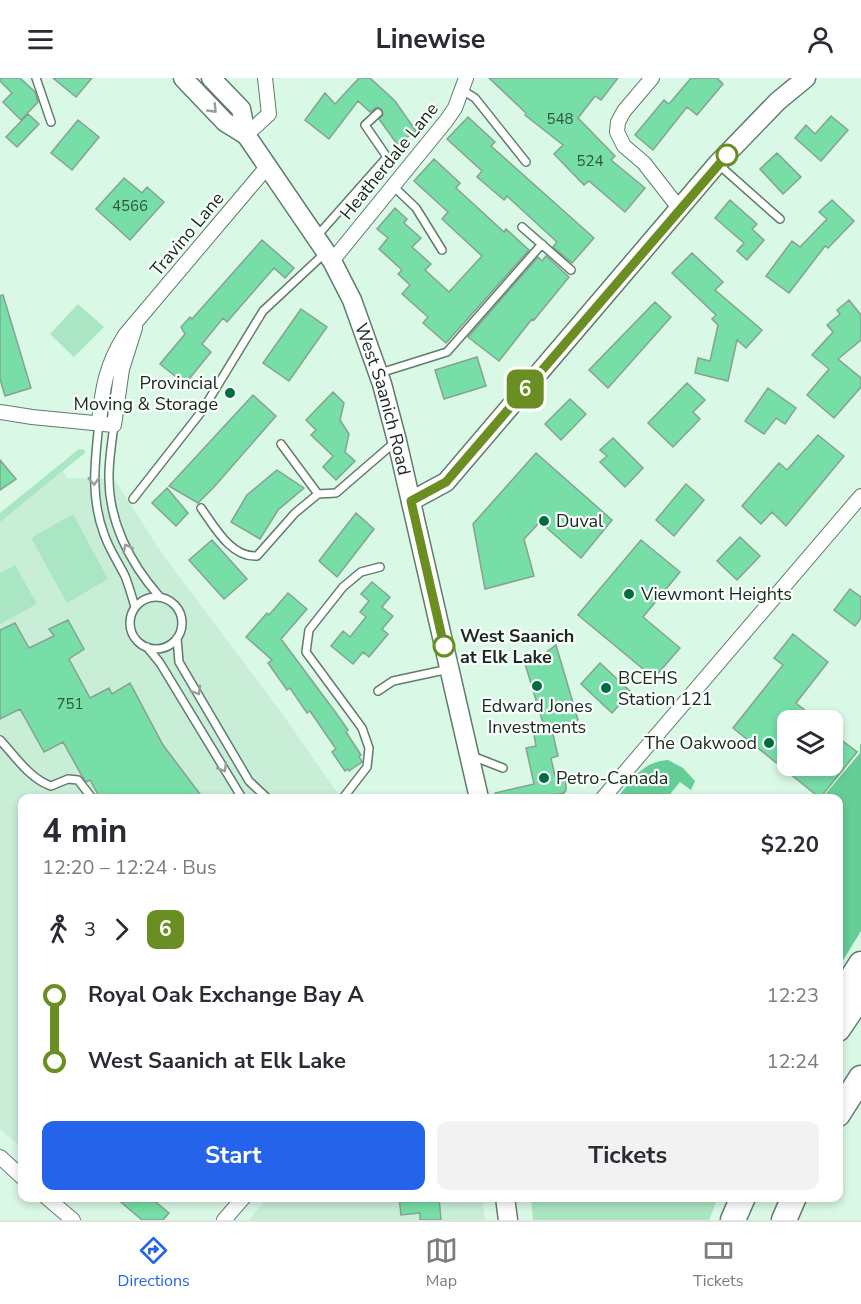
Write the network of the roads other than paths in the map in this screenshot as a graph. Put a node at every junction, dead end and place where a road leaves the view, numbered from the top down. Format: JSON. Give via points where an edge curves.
{"nodes":[{"id":1,"x":36,"y":78,"type":"edge"},
{"id":2,"x":183,"y":78,"type":"edge"},
{"id":3,"x":211,"y":78,"type":"edge"},
{"id":4,"x":265,"y":78,"type":"edge"},
{"id":5,"x":652,"y":78,"type":"edge"},
{"id":6,"x":806,"y":78,"type":"edge"},
{"id":7,"x":464,"y":84,"type":"edge"},
{"id":8,"x":378,"y":113,"type":"dead end"},
{"id":9,"x":51,"y":122,"type":"dead end"},
{"id":10,"x":246,"y":135,"type":"junction"},
{"id":11,"x":526,"y":162,"type":"dead end"},
{"id":12,"x":717,"y":164,"type":"junction"},
{"id":13,"x":267,"y":167,"type":"junction"},
{"id":14,"x":394,"y":187,"type":"junction"},
{"id":15,"x":679,"y":208,"type":"junction"},
{"id":16,"x":780,"y":219,"type":"dead end"},
{"id":17,"x":522,"y":228,"type":"dead end"},
{"id":18,"x":542,"y":244,"type":"junction"},
{"id":19,"x":324,"y":250,"type":"junction"},
{"id":20,"x":442,"y":250,"type":"dead end"},
{"id":21,"x":571,"y":270,"type":"dead end"},
{"id":22,"x":136,"y":324,"type":"junction"},
{"id":23,"x":378,"y":374,"type":"junction"},
{"id":24,"x":0,"y":412,"type":"edge"},
{"id":25,"x":99,"y":423,"type":"junction"},
{"id":26,"x":114,"y":425,"type":"junction"},
{"id":27,"x":397,"y":441,"type":"junction"},
{"id":28,"x":280,"y":444,"type":"dead end"},
{"id":29,"x":318,"y":494,"type":"junction"},
{"id":30,"x":861,"y":496,"type":"edge"},
{"id":31,"x":133,"y":500,"type":"dead end"},
{"id":32,"x":411,"y":501,"type":"junction"},
{"id":33,"x":201,"y":508,"type":"dead end"},
{"id":34,"x":380,"y":567,"type":"dead end"},
{"id":35,"x":159,"y":596,"type":"junction"},
{"id":36,"x":135,"y":607,"type":"junction"},
{"id":37,"x":177,"y":638,"type":"junction"},
{"id":38,"x":147,"y":647,"type":"junction"},
{"id":39,"x":449,"y":669,"type":"junction"},
{"id":40,"x":378,"y":691,"type":"dead end"},
{"id":41,"x":0,"y":740,"type":"edge"},
{"id":42,"x":469,"y":755,"type":"junction"},
{"id":43,"x":503,"y":768,"type":"dead end"},
{"id":44,"x":89,"y":794,"type":"edge"},
{"id":45,"x":240,"y":794,"type":"edge"},
{"id":46,"x":263,"y":794,"type":"edge"},
{"id":47,"x":346,"y":794,"type":"edge"},
{"id":48,"x":478,"y":794,"type":"edge"},
{"id":49,"x":606,"y":794,"type":"edge"},
{"id":50,"x":861,"y":964,"type":"edge"},
{"id":51,"x":843,"y":992,"type":"edge"},
{"id":52,"x":861,"y":995,"type":"edge"},
{"id":53,"x":843,"y":1022,"type":"edge"},
{"id":54,"x":861,"y":1078,"type":"edge"},
{"id":55,"x":861,"y":1088,"type":"edge"},
{"id":56,"x":843,"y":1107,"type":"edge"},
{"id":57,"x":843,"y":1109,"type":"edge"},
{"id":58,"x":0,"y":1157,"type":"edge"},
{"id":59,"x":18,"y":1173,"type":"edge"},
{"id":60,"x":52,"y":1202,"type":"edge"},
{"id":61,"x":240,"y":1202,"type":"edge"},
{"id":62,"x":506,"y":1202,"type":"edge"},
{"id":63,"x":728,"y":1202,"type":"edge"},
{"id":64,"x":741,"y":1202,"type":"edge"},
{"id":65,"x":792,"y":1202,"type":"edge"},
{"id":66,"x":73,"y":1220,"type":"edge"},
{"id":67,"x":224,"y":1220,"type":"edge"},
{"id":68,"x":508,"y":1220,"type":"edge"},
{"id":69,"x":720,"y":1220,"type":"edge"},
{"id":70,"x":733,"y":1220,"type":"edge"},
{"id":71,"x":784,"y":1220,"type":"edge"}],
"edges":[{"from":1,"to":9,"type":"lane"},
{"from":2,"to":10,"type":"main road","name":"West Saanich Road","one_way":true,"via":[[225,122]]},
{"from":3,"to":10,"type":"main road","name":"West Saanich Road","via":[[241,110]]},
{"from":4,"to":10,"type":"street","via":[[269,114]]},
{"from":5,"to":15,"type":"street","via":[[624,111],[617,132],[624,146],[644,163]]},
{"from":6,"to":12,"type":"main road"},
{"from":7,"to":11,"type":"lane"},
{"from":7,"to":14,"type":"street","name":"Heatherdale Lane","via":[[455,108]]},
{"from":8,"to":19,"type":"lane","via":[[365,125],[387,157]]},
{"from":10,"to":13,"type":"main road","name":"West Saanich Road"},
{"from":12,"to":15,"type":"main road"},
{"from":12,"to":16,"type":"lane"},
{"from":13,"to":19,"type":"main road","name":"West Saanich Road"},
{"from":13,"to":22,"type":"street","name":"Travino Lane"},
{"from":14,"to":19,"type":"street","name":"Heatherdale Lane"},
{"from":14,"to":20,"type":"lane","via":[[416,208]]},
{"from":15,"to":32,"type":"main road","via":[[446,482]]},
{"from":17,"to":18,"type":"lane"},
{"from":18,"to":21,"type":"lane"},
{"from":18,"to":23,"type":"lane","via":[[447,352]]},
{"from":19,"to":23,"type":"main road","name":"West Saanich Road","via":[[352,300]]},
{"from":19,"to":31,"type":"lane","via":[[263,310],[202,411]]},
{"from":22,"to":25,"type":"street","name":"Travino Lane","via":[[125,335],[107,369]]},
{"from":22,"to":26,"type":"street","name":"Travino Lane","via":[[122,369]]},
{"from":23,"to":27,"type":"main road","name":"West Saanich Road"},
{"from":24,"to":25,"type":"street"},
{"from":25,"to":26,"type":"street"},
{"from":25,"to":36,"type":"lane","one_way":true,"via":[[94,474],[98,514]]},
{"from":35,"to":26,"type":"lane","one_way":true,"via":[[142,576],[120,536],[114,514],[109,475]]},
{"from":27,"to":29,"type":"lane","via":[[336,494]]},
{"from":27,"to":32,"type":"main road","name":"West Saanich Road"},
{"from":28,"to":29,"type":"lane"},
{"from":29,"to":33,"type":"lane","via":[[295,513],[257,556],[247,557],[224,540]]},
{"from":30,"to":49,"type":"street"},
{"from":32,"to":39,"type":"main road","name":"West Saanich Road"},
{"from":34,"to":47,"type":"lane","via":[[361,572],[343,587],[309,630],[306,652],[362,728],[369,748],[367,767]]},
{"from":35,"to":36,"type":"lane"},
{"from":35,"to":37,"type":"lane","via":[[178,608],[182,623]]},
{"from":36,"to":38,"type":"lane","via":[[131,630],[140,644]]},
{"from":37,"to":38,"type":"lane","via":[[164,648]]},
{"from":37,"to":46,"type":"lane","one_way":true,"via":[[179,662],[249,781]]},
{"from":38,"to":45,"type":"lane","one_way":true},
{"from":39,"to":40,"type":"lane","via":[[393,681]]},
{"from":39,"to":42,"type":"main road","name":"West Saanich Road"},
{"from":41,"to":44,"type":"lane","via":[[42,783],[51,786],[68,779],[78,780]]},
{"from":42,"to":43,"type":"lane"},
{"from":42,"to":48,"type":"main road","name":"West Saanich Road"},
{"from":50,"to":51,"type":"highway"},
{"from":52,"to":53,"type":"highway"},
{"from":54,"to":56,"type":"highway"},
{"from":55,"to":57,"type":"highway"},
{"from":58,"to":59,"type":"street"},
{"from":60,"to":66,"type":"street"},
{"from":61,"to":67,"type":"street"},
{"from":62,"to":68,"type":"main road"},
{"from":63,"to":69,"type":"highway"},
{"from":64,"to":70,"type":"highway"},
{"from":65,"to":71,"type":"highway"}]}
